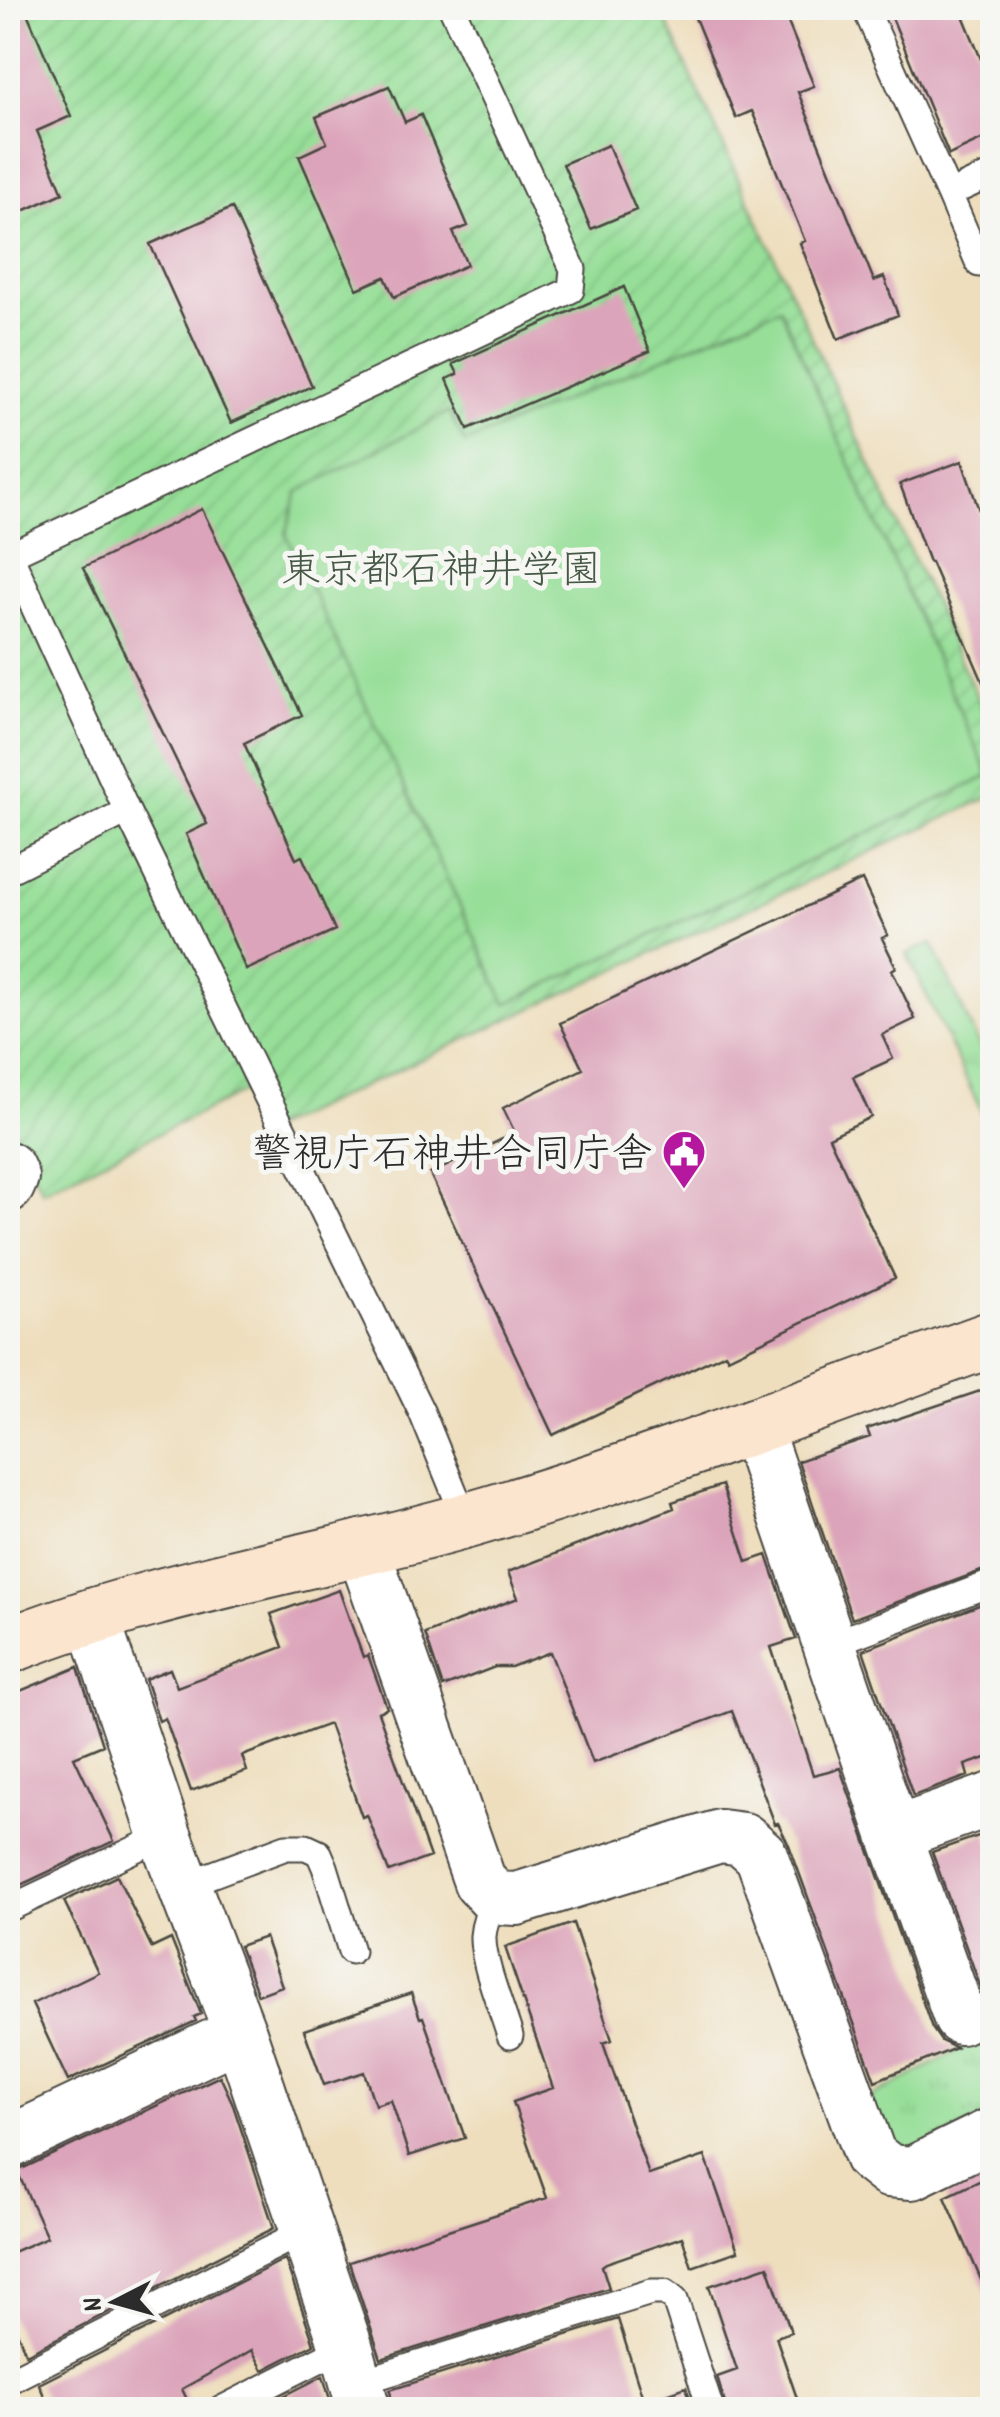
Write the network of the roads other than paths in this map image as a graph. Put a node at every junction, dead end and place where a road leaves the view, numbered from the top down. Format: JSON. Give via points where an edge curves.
{"nodes":[{"id":1,"x":452,"y":8,"type":"edge"},
{"id":2,"x":865,"y":8,"type":"edge"},
{"id":3,"x":992,"y":174,"type":"edge"},
{"id":4,"x":949,"y":194,"type":"junction"},
{"id":5,"x":979,"y":264,"type":"dead end"},
{"id":6,"x":9,"y":553,"type":"edge"},
{"id":7,"x":18,"y":600,"type":"edge"},
{"id":8,"x":126,"y":811,"type":"junction"},
{"id":9,"x":8,"y":871,"type":"edge"},
{"id":10,"x":8,"y":1168,"type":"edge"},
{"id":11,"x":8,"y":1186,"type":"edge"},
{"id":12,"x":992,"y":1338,"type":"edge"},
{"id":13,"x":754,"y":1424,"type":"junction"},
{"id":14,"x":466,"y":1521,"type":"junction"},
{"id":15,"x":362,"y":1546,"type":"junction"},
{"id":16,"x":992,"y":1583,"type":"edge"},
{"id":17,"x":92,"y":1615,"type":"junction"},
{"id":18,"x":829,"y":1644,"type":"junction"},
{"id":19,"x":8,"y":1646,"type":"edge"},
{"id":20,"x":992,"y":1799,"type":"edge"},
{"id":21,"x":894,"y":1834,"type":"junction"},
{"id":22,"x":165,"y":1835,"type":"junction"},
{"id":23,"x":184,"y":1885,"type":"junction"},
{"id":24,"x":496,"y":1898,"type":"junction"},
{"id":25,"x":8,"y":1909,"type":"edge"},
{"id":26,"x":351,"y":1952,"type":"dead end"},
{"id":27,"x":960,"y":2018,"type":"dead end"},
{"id":28,"x":240,"y":2032,"type":"junction"},
{"id":29,"x":510,"y":2036,"type":"dead end"},
{"id":30,"x":992,"y":2134,"type":"edge"},
{"id":31,"x":8,"y":2144,"type":"edge"},
{"id":32,"x":305,"y":2231,"type":"junction"},
{"id":33,"x":355,"y":2380,"type":"edge"},
{"id":34,"x":8,"y":2381,"type":"edge"},
{"id":35,"x":220,"y":2410,"type":"edge"},
{"id":36,"x":711,"y":2410,"type":"edge"}],
"edges":[{"from":1,"to":6,"type":"lane","via":[[572,268],[571,290]]},
{"from":2,"to":4,"type":"lane"},
{"from":3,"to":4,"type":"lane"},
{"from":4,"to":5,"type":"lane"},
{"from":6,"to":7,"type":"lane"},
{"from":7,"to":8,"type":"lane"},
{"from":8,"to":9,"type":"lane"},
{"from":8,"to":14,"type":"lane","via":[[422,1413]]},
{"from":10,"to":11,"type":"street"},
{"from":12,"to":13,"type":"street"},
{"from":13,"to":14,"type":"street"},
{"from":13,"to":18,"type":"street"},
{"from":14,"to":15,"type":"street"},
{"from":15,"to":17,"type":"street"},
{"from":15,"to":24,"type":"street","via":[[480,1882]]},
{"from":16,"to":18,"type":"lane"},
{"from":17,"to":19,"type":"street"},
{"from":17,"to":22,"type":"street"},
{"from":18,"to":21,"type":"street"},
{"from":20,"to":21,"type":"street"},
{"from":21,"to":27,"type":"street"},
{"from":22,"to":23,"type":"street"},
{"from":22,"to":25,"type":"lane"},
{"from":23,"to":26,"type":"lane","via":[[286,1847],[306,1847],[326,1868]]},
{"from":23,"to":28,"type":"street"},
{"from":24,"to":29,"type":"lane","via":[[484,1949]]},
{"from":24,"to":30,"type":"street","via":[[517,1899],[720,1836],[743,1840],[760,1855],[870,2156],[889,2171],[912,2173]]},
{"from":28,"to":31,"type":"street"},
{"from":28,"to":32,"type":"street"},
{"from":32,"to":33,"type":"street"},
{"from":32,"to":34,"type":"lane"},
{"from":33,"to":35,"type":"lane"},
{"from":33,"to":36,"type":"lane","via":[[666,2292],[675,2300]]}]}
